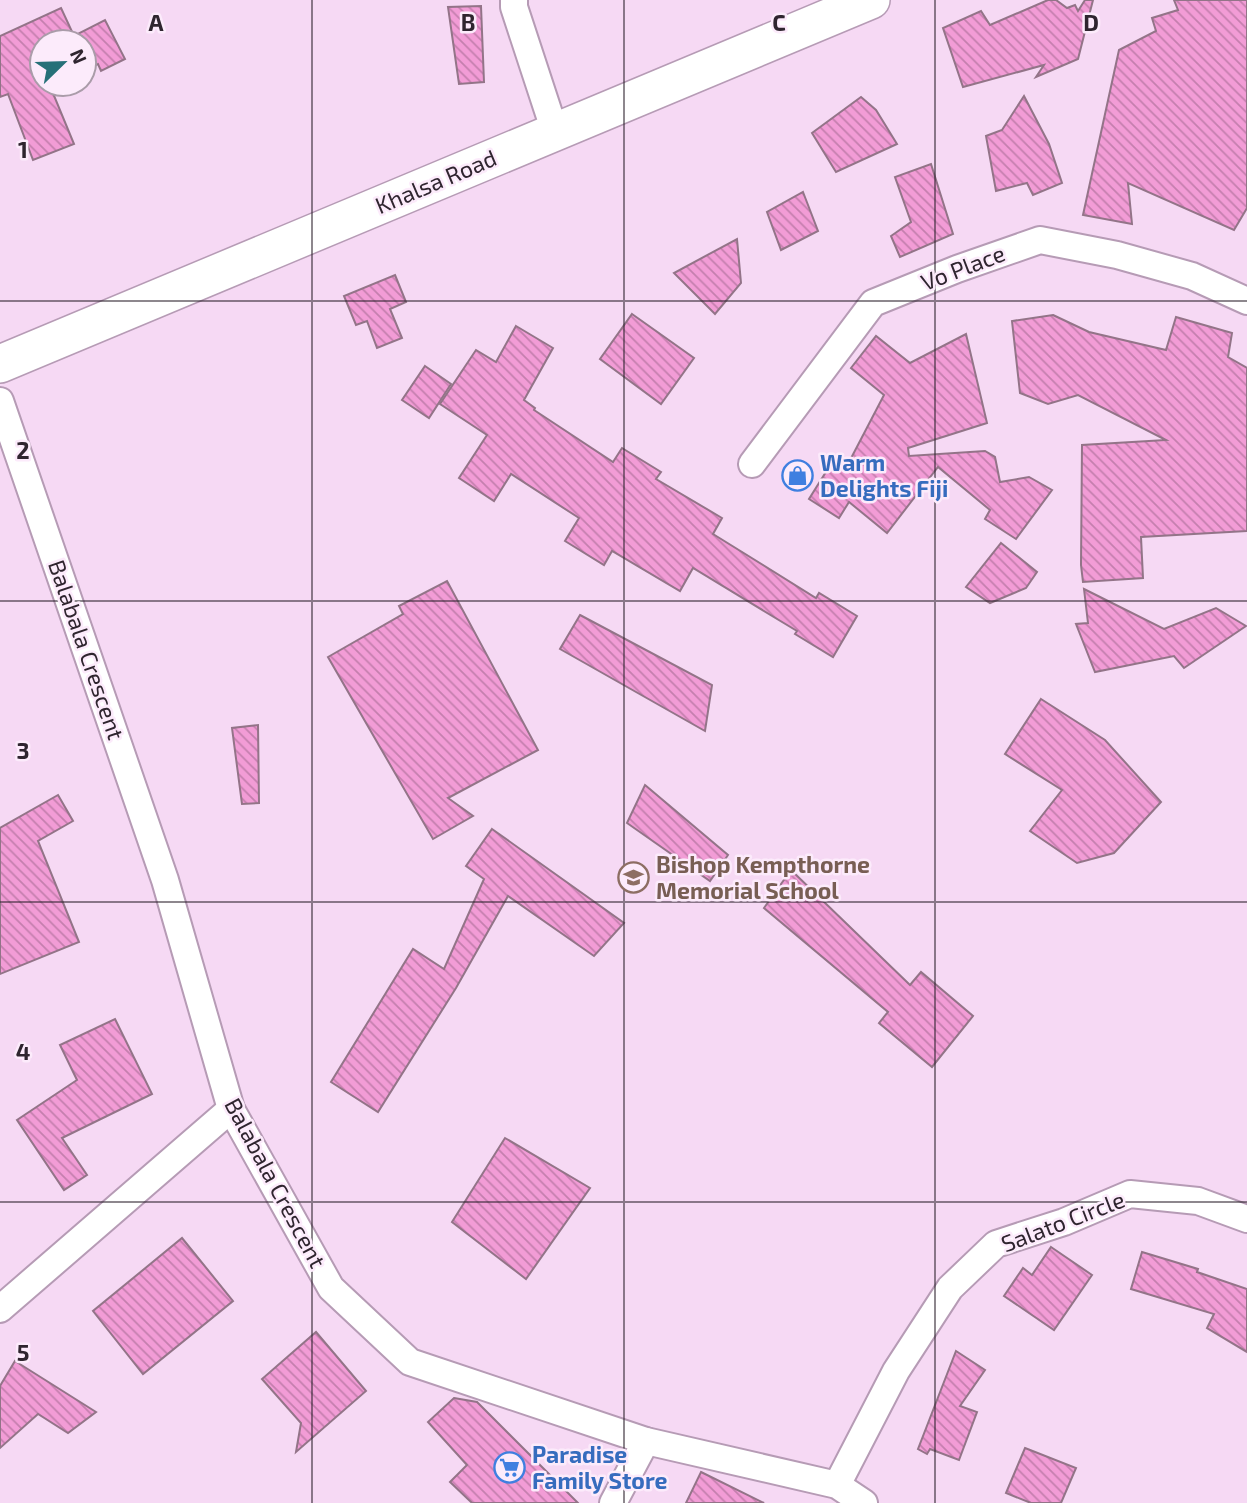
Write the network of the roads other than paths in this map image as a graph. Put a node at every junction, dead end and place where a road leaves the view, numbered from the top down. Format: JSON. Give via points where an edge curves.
{"nodes":[{"id":1,"x":514,"y":0,"type":"edge"},
{"id":2,"x":871,"y":0,"type":"edge"},
{"id":3,"x":555,"y":132,"type":"junction"},
{"id":4,"x":1247,"y":301,"type":"edge"},
{"id":5,"x":0,"y":364,"type":"edge"},
{"id":6,"x":0,"y":401,"type":"edge"},
{"id":7,"x":752,"y":464,"type":"dead end"},
{"id":8,"x":231,"y":1109,"type":"junction"},
{"id":9,"x":1247,"y":1219,"type":"edge"},
{"id":10,"x":0,"y":1309,"type":"edge"},
{"id":11,"x":646,"y":1441,"type":"junction"},
{"id":12,"x":837,"y":1485,"type":"junction"},
{"id":13,"x":613,"y":1503,"type":"edge"},
{"id":14,"x":864,"y":1503,"type":"edge"}],
"edges":[{"from":1,"to":3,"type":"street"},
{"from":2,"to":3,"type":"main road","name":"Khalsa Road"},
{"from":3,"to":5,"type":"main road","name":"Khalsa Road"},
{"from":4,"to":7,"type":"street","name":"Vo Place","via":[[1192,276],[1040,240],[873,303]]},
{"from":6,"to":8,"type":"street","name":"Balabala Crescent","via":[[164,880]]},
{"from":8,"to":10,"type":"street"},
{"from":8,"to":11,"type":"street","name":"Balabala Crescent","via":[[331,1288],[410,1362]]},
{"from":9,"to":12,"type":"street","name":"Salato Circle","via":[[1198,1201],[1129,1194],[996,1244],[950,1288],[896,1371]]},
{"from":11,"to":12,"type":"street","name":"Balabala Crescent"},
{"from":11,"to":13,"type":"street"},
{"from":12,"to":14,"type":"street","name":"Balabala Crescent"}]}
